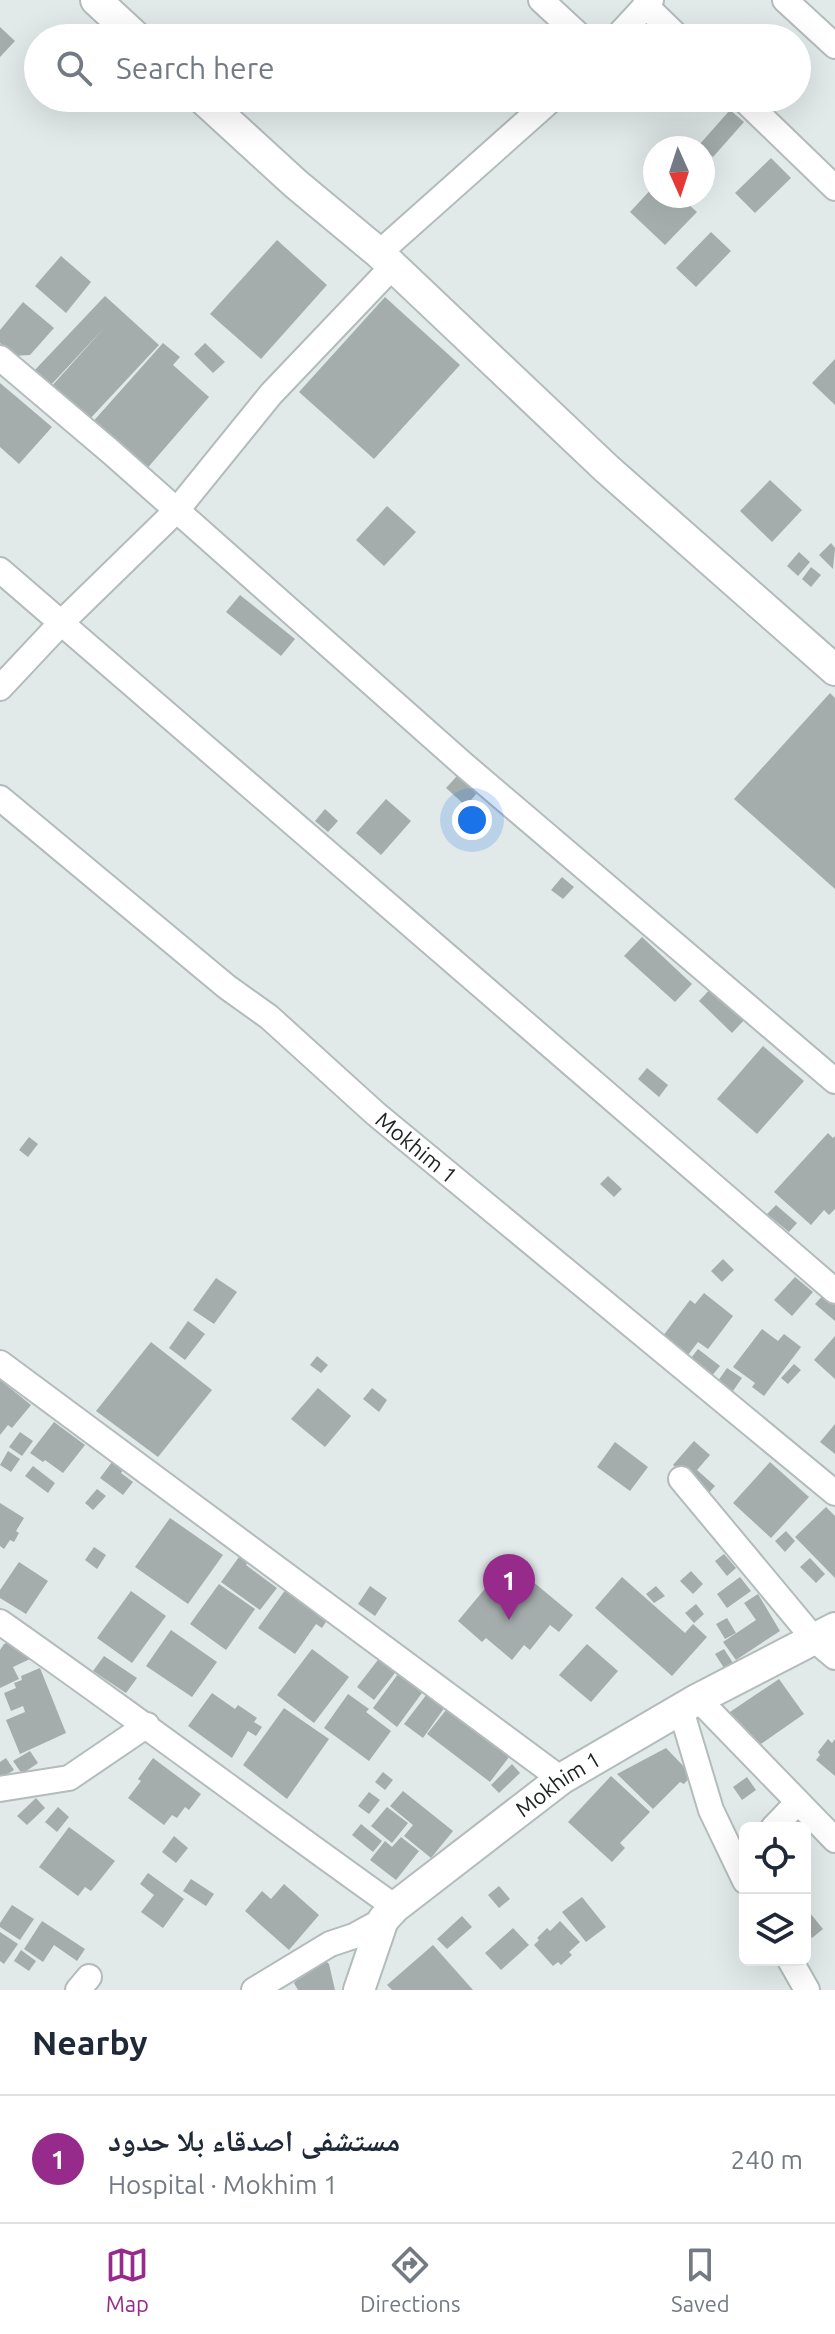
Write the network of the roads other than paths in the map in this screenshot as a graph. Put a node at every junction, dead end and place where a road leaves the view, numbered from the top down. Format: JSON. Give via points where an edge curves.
{"nodes":[{"id":1,"x":96,"y":0,"type":"edge"},
{"id":2,"x":541,"y":0,"type":"edge"},
{"id":3,"x":785,"y":0,"type":"edge"},
{"id":4,"x":648,"y":2,"type":"edge"},
{"id":5,"x":122,"y":24,"type":"edge"},
{"id":6,"x":567,"y":24,"type":"edge"},
{"id":7,"x":628,"y":24,"type":"edge"},
{"id":8,"x":667,"y":24,"type":"edge"},
{"id":9,"x":835,"y":46,"type":"edge"},
{"id":10,"x":217,"y":112,"type":"edge"},
{"id":11,"x":539,"y":112,"type":"edge"},
{"id":12,"x":756,"y":112,"type":"edge"},
{"id":13,"x":835,"y":188,"type":"edge"},
{"id":14,"x":386,"y":260,"type":"junction"},
{"id":15,"x":0,"y":358,"type":"edge"},
{"id":16,"x":177,"y":510,"type":"junction"},
{"id":17,"x":0,"y":570,"type":"edge"},
{"id":18,"x":61,"y":623,"type":"junction"},
{"id":19,"x":835,"y":670,"type":"edge"},
{"id":20,"x":0,"y":688,"type":"edge"},
{"id":21,"x":0,"y":798,"type":"edge"},
{"id":22,"x":835,"y":1081,"type":"edge"},
{"id":23,"x":835,"y":1291,"type":"edge"},
{"id":24,"x":0,"y":1363,"type":"edge"},
{"id":25,"x":681,"y":1479,"type":"dead end"},
{"id":26,"x":835,"y":1493,"type":"edge"},
{"id":27,"x":0,"y":1622,"type":"edge"},
{"id":28,"x":828,"y":1642,"type":"edge"},
{"id":29,"x":690,"y":1705,"type":"junction"},
{"id":30,"x":147,"y":1725,"type":"junction"},
{"id":31,"x":561,"y":1779,"type":"junction"},
{"id":32,"x":0,"y":1789,"type":"edge"},
{"id":33,"x":797,"y":1803,"type":"junction"},
{"id":34,"x":779,"y":1822,"type":"edge"},
{"id":35,"x":835,"y":1840,"type":"edge"},
{"id":36,"x":739,"y":1861,"type":"edge"},
{"id":37,"x":389,"y":1913,"type":"junction"},
{"id":38,"x":793,"y":1966,"type":"edge"},
{"id":39,"x":254,"y":1990,"type":"edge"},
{"id":40,"x":359,"y":1990,"type":"edge"},
{"id":41,"x":807,"y":1990,"type":"edge"}],
"edges":[{"from":1,"to":5,"type":"street"},
{"from":2,"to":6,"type":"street"},
{"from":3,"to":9,"type":"street"},
{"from":4,"to":7,"type":"street"},
{"from":4,"to":8,"type":"street"},
{"from":10,"to":14,"type":"street"},
{"from":11,"to":14,"type":"street"},
{"from":12,"to":13,"type":"street"},
{"from":14,"to":16,"type":"street"},
{"from":14,"to":19,"type":"street","via":[[607,469]]},
{"from":15,"to":16,"type":"street"},
{"from":16,"to":18,"type":"street"},
{"from":16,"to":22,"type":"street","via":[[463,764]]},
{"from":17,"to":18,"type":"street"},
{"from":18,"to":20,"type":"street"},
{"from":18,"to":23,"type":"street"},
{"from":21,"to":26,"type":"street","name":"Mokhim 1"},
{"from":24,"to":31,"type":"street"},
{"from":25,"to":28,"type":"street","name":"Mokhim 1"},
{"from":27,"to":30,"type":"street"},
{"from":28,"to":29,"type":"street","name":"Mokhim 1"},
{"from":29,"to":31,"type":"street","name":"Mokhim 1"},
{"from":29,"to":33,"type":"street"},
{"from":29,"to":36,"type":"street","via":[[711,1810]]},
{"from":30,"to":32,"type":"street","via":[[69,1778]]},
{"from":30,"to":37,"type":"street"},
{"from":31,"to":37,"type":"street","name":"Mokhim 1"},
{"from":33,"to":34,"type":"street"},
{"from":33,"to":35,"type":"street"},
{"from":37,"to":39,"type":"street"},
{"from":37,"to":40,"type":"street"},
{"from":38,"to":41,"type":"street"}]}
